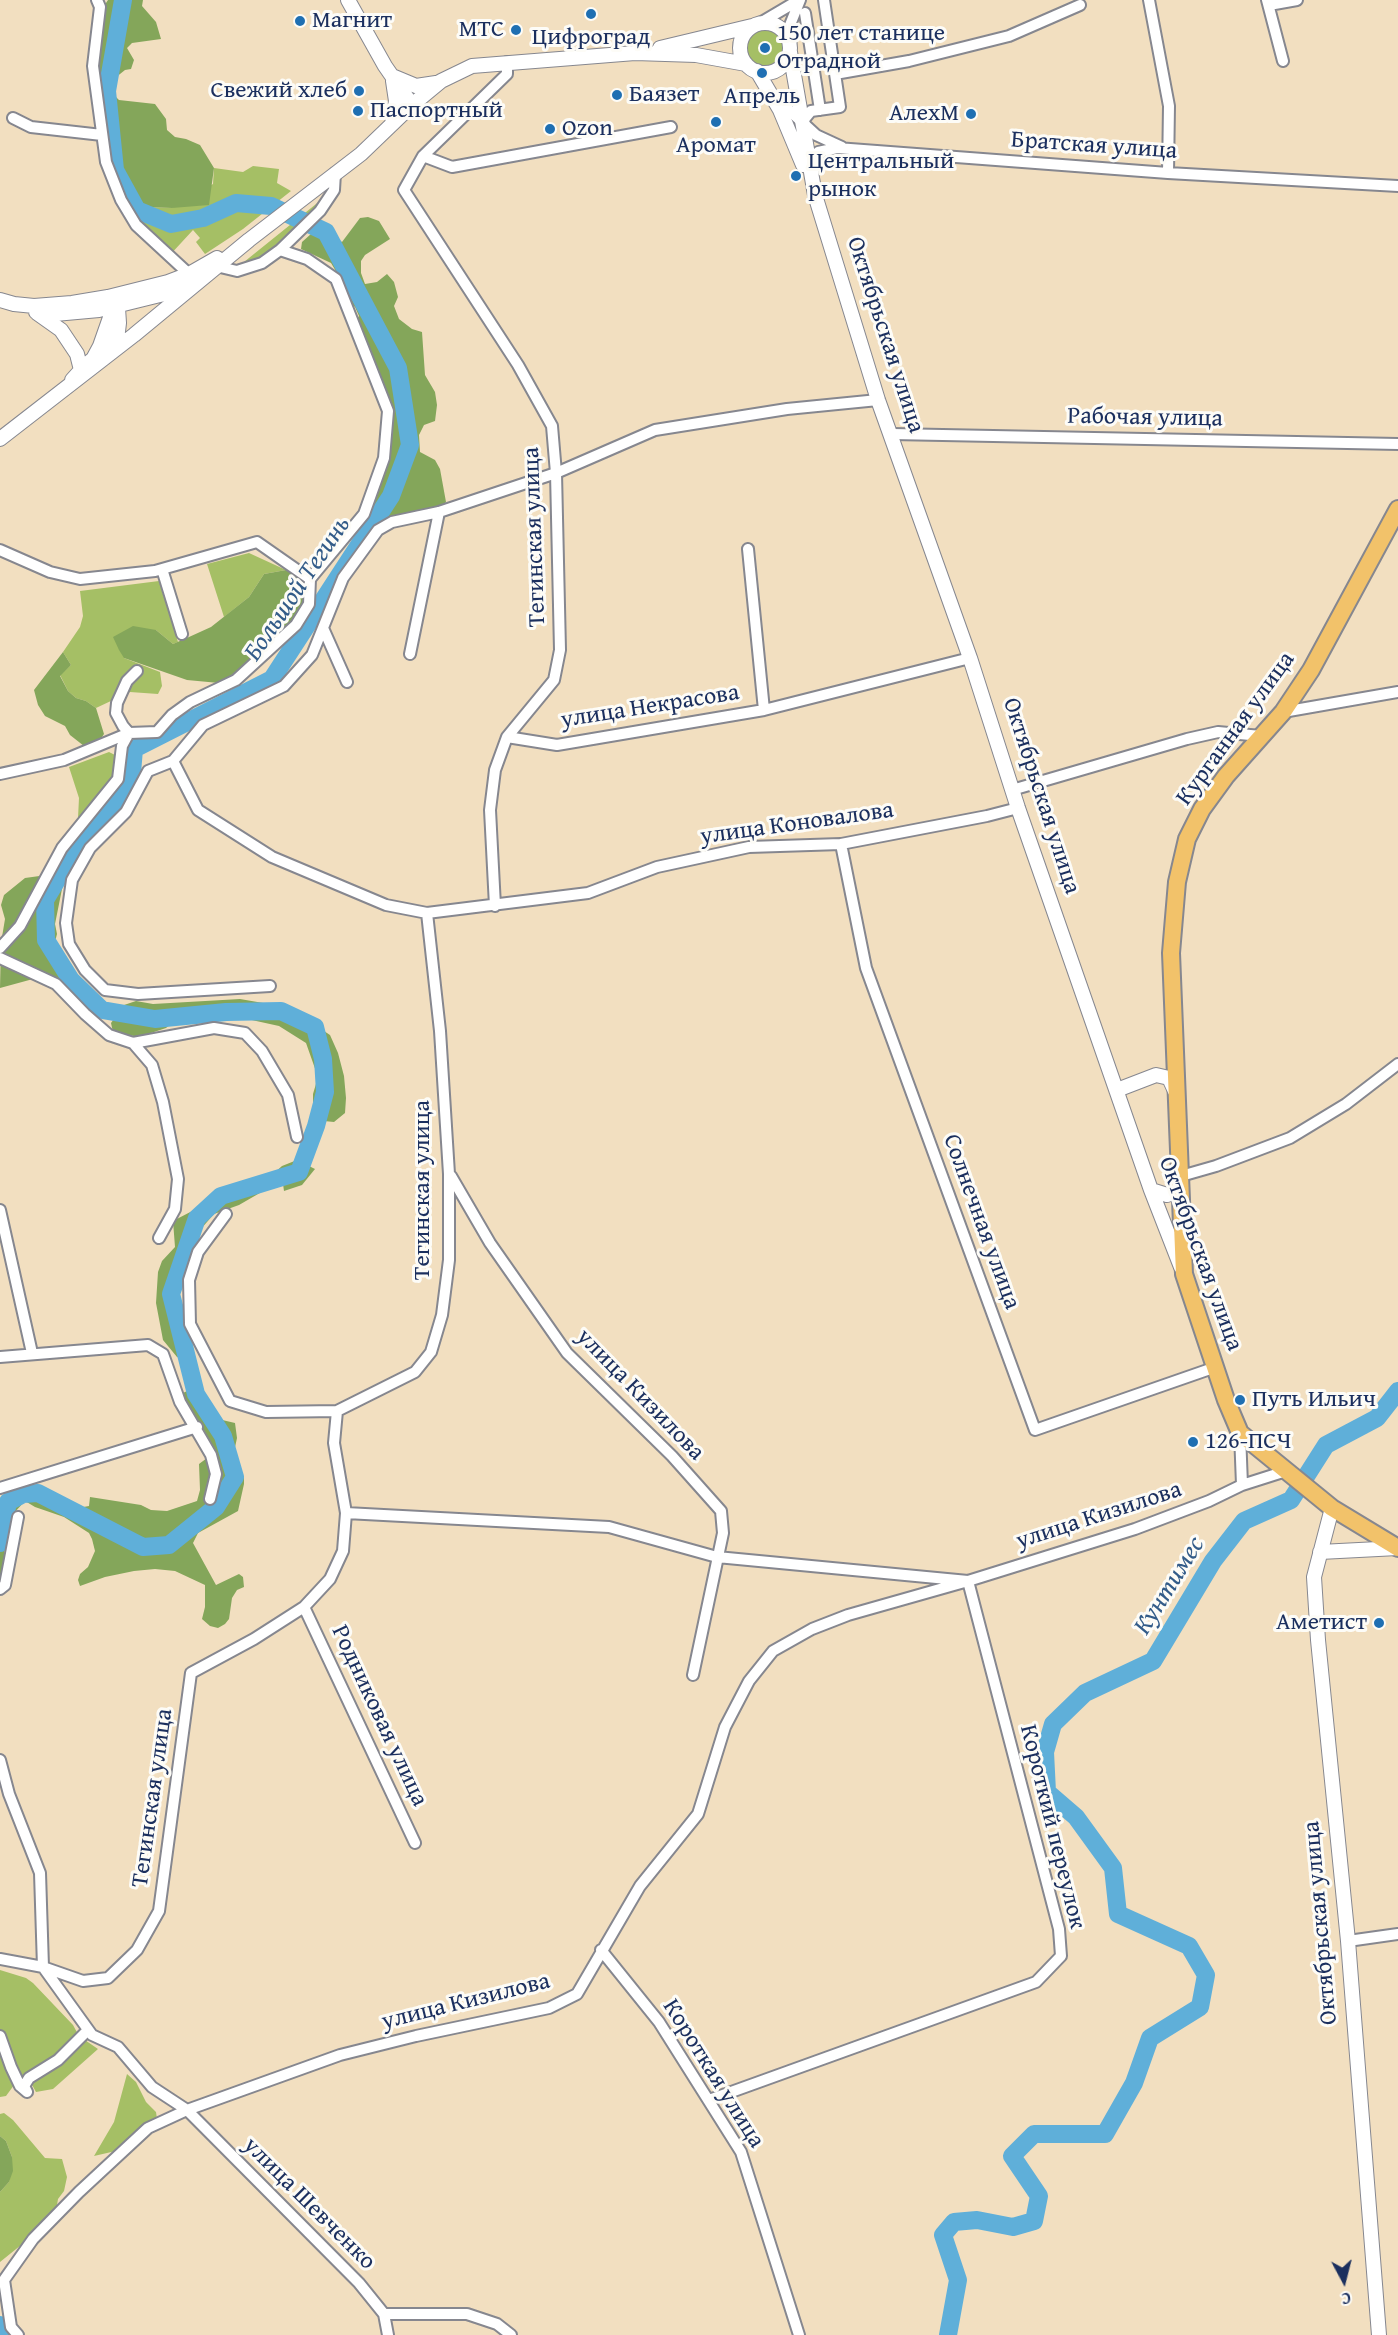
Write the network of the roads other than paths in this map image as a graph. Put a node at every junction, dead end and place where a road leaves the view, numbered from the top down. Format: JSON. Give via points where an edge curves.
{"nodes":[{"id":1,"x":97,"y":0,"type":"edge"},
{"id":2,"x":348,"y":0,"type":"edge"},
{"id":3,"x":800,"y":0,"type":"edge"},
{"id":4,"x":824,"y":0,"type":"edge"},
{"id":5,"x":1149,"y":0,"type":"edge"},
{"id":6,"x":1297,"y":0,"type":"edge"},
{"id":7,"x":1268,"y":3,"type":"edge"},
{"id":8,"x":1080,"y":5,"type":"dead end"},
{"id":9,"x":805,"y":13,"type":"dead end"},
{"id":10,"x":756,"y":24,"type":"junction"},
{"id":11,"x":790,"y":47,"type":"junction"},
{"id":12,"x":634,"y":52,"type":"junction"},
{"id":13,"x":1283,"y":61,"type":"dead end"},
{"id":14,"x":507,"y":62,"type":"junction"},
{"id":15,"x":751,"y":68,"type":"junction"},
{"id":16,"x":835,"y":74,"type":"junction"},
{"id":17,"x":392,"y":76,"type":"junction"},
{"id":18,"x":441,"y":81,"type":"junction"},
{"id":19,"x":773,"y":96,"type":"junction"},
{"id":20,"x":412,"y":105,"type":"junction"},
{"id":21,"x":819,"y":110,"type":"junction"},
{"id":22,"x":13,"y":118,"type":"dead end"},
{"id":23,"x":801,"y":123,"type":"junction"},
{"id":24,"x":392,"y":125,"type":"junction"},
{"id":25,"x":671,"y":127,"type":"dead end"},
{"id":26,"x":102,"y":135,"type":"junction"},
{"id":27,"x":848,"y":149,"type":"junction"},
{"id":28,"x":423,"y":156,"type":"junction"},
{"id":29,"x":335,"y":173,"type":"junction"},
{"id":30,"x":1168,"y":173,"type":"junction"},
{"id":31,"x":812,"y":180,"type":"junction"},
{"id":32,"x":1398,"y":186,"type":"edge"},
{"id":33,"x":815,"y":195,"type":"junction"},
{"id":34,"x":249,"y":240,"type":"junction"},
{"id":35,"x":280,"y":250,"type":"junction"},
{"id":36,"x":216,"y":266,"type":"junction"},
{"id":37,"x":189,"y":274,"type":"junction"},
{"id":38,"x":131,"y":292,"type":"junction"},
{"id":39,"x":0,"y":300,"type":"edge"},
{"id":40,"x":87,"y":300,"type":"junction"},
{"id":41,"x":116,"y":306,"type":"junction"},
{"id":42,"x":35,"y":309,"type":"junction"},
{"id":43,"x":111,"y":353,"type":"junction"},
{"id":44,"x":81,"y":370,"type":"junction"},
{"id":45,"x":62,"y":391,"type":"junction"},
{"id":46,"x":878,"y":400,"type":"junction"},
{"id":47,"x":892,"y":434,"type":"junction"},
{"id":48,"x":0,"y":439,"type":"edge"},
{"id":49,"x":1398,"y":444,"type":"edge"},
{"id":50,"x":556,"y":473,"type":"junction"},
{"id":51,"x":1398,"y":509,"type":"edge"},
{"id":52,"x":439,"y":512,"type":"junction"},
{"id":53,"x":748,"y":549,"type":"dead end"},
{"id":54,"x":0,"y":550,"type":"edge"},
{"id":55,"x":162,"y":569,"type":"junction"},
{"id":56,"x":310,"y":579,"type":"junction"},
{"id":57,"x":322,"y":628,"type":"junction"},
{"id":58,"x":182,"y":634,"type":"dead end"},
{"id":59,"x":410,"y":654,"type":"dead end"},
{"id":60,"x":970,"y":658,"type":"junction"},
{"id":61,"x":137,"y":672,"type":"dead end"},
{"id":62,"x":347,"y":682,"type":"dead end"},
{"id":63,"x":1398,"y":692,"type":"edge"},
{"id":64,"x":765,"y":710,"type":"junction"},
{"id":65,"x":1283,"y":712,"type":"junction"},
{"id":66,"x":129,"y":733,"type":"junction"},
{"id":67,"x":1261,"y":736,"type":"junction"},
{"id":68,"x":507,"y":737,"type":"junction"},
{"id":69,"x":173,"y":760,"type":"junction"},
{"id":70,"x":0,"y":774,"type":"edge"},
{"id":71,"x":1012,"y":790,"type":"junction"},
{"id":72,"x":1018,"y":808,"type":"junction"},
{"id":73,"x":841,"y":844,"type":"junction"},
{"id":74,"x":495,"y":906,"type":"junction"},
{"id":75,"x":427,"y":913,"type":"junction"},
{"id":76,"x":0,"y":948,"type":"edge"},
{"id":77,"x":0,"y":958,"type":"edge"},
{"id":78,"x":270,"y":986,"type":"dead end"},
{"id":79,"x":1174,"y":1035,"type":"junction"},
{"id":80,"x":133,"y":1043,"type":"junction"},
{"id":81,"x":1398,"y":1064,"type":"edge"},
{"id":82,"x":1156,"y":1075,"type":"junction"},
{"id":83,"x":1117,"y":1090,"type":"junction"},
{"id":84,"x":1178,"y":1102,"type":"junction"},
{"id":85,"x":297,"y":1137,"type":"dead end"},
{"id":86,"x":449,"y":1174,"type":"junction"},
{"id":87,"x":1181,"y":1181,"type":"junction"},
{"id":88,"x":1151,"y":1190,"type":"junction"},
{"id":89,"x":0,"y":1210,"type":"edge"},
{"id":90,"x":226,"y":1214,"type":"dead end"},
{"id":91,"x":159,"y":1238,"type":"dead end"},
{"id":92,"x":1184,"y":1274,"type":"junction"},
{"id":93,"x":33,"y":1353,"type":"junction"},
{"id":94,"x":0,"y":1357,"type":"edge"},
{"id":95,"x":1216,"y":1367,"type":"junction"},
{"id":96,"x":337,"y":1411,"type":"junction"},
{"id":97,"x":197,"y":1427,"type":"junction"},
{"id":98,"x":1240,"y":1433,"type":"junction"},
{"id":99,"x":1286,"y":1471,"type":"junction"},
{"id":100,"x":1242,"y":1485,"type":"junction"},
{"id":101,"x":0,"y":1488,"type":"edge"},
{"id":102,"x":210,"y":1499,"type":"dead end"},
{"id":103,"x":1332,"y":1508,"type":"junction"},
{"id":104,"x":346,"y":1513,"type":"junction"},
{"id":105,"x":18,"y":1517,"type":"dead end"},
{"id":106,"x":1398,"y":1548,"type":"edge"},
{"id":107,"x":1320,"y":1552,"type":"junction"},
{"id":108,"x":717,"y":1557,"type":"junction"},
{"id":109,"x":968,"y":1581,"type":"junction"},
{"id":110,"x":0,"y":1589,"type":"edge"},
{"id":111,"x":304,"y":1607,"type":"junction"},
{"id":112,"x":693,"y":1675,"type":"dead end"},
{"id":113,"x":0,"y":1760,"type":"edge"},
{"id":114,"x":415,"y":1843,"type":"dead end"},
{"id":115,"x":1398,"y":1934,"type":"edge"},
{"id":116,"x":1348,"y":1941,"type":"junction"},
{"id":117,"x":601,"y":1950,"type":"junction"},
{"id":118,"x":0,"y":1959,"type":"edge"},
{"id":119,"x":43,"y":1967,"type":"junction"},
{"id":120,"x":88,"y":2030,"type":"junction"},
{"id":121,"x":0,"y":2036,"type":"edge"},
{"id":122,"x":709,"y":2100,"type":"junction"},
{"id":123,"x":187,"y":2110,"type":"junction"},
{"id":124,"x":2,"y":2280,"type":"edge"},
{"id":125,"x":384,"y":2314,"type":"junction"},
{"id":126,"x":18,"y":2335,"type":"edge"},
{"id":127,"x":388,"y":2335,"type":"edge"},
{"id":128,"x":511,"y":2335,"type":"edge"},
{"id":129,"x":799,"y":2335,"type":"edge"},
{"id":130,"x":1379,"y":2335,"type":"edge"}],
"edges":[{"from":1,"to":26,"type":"street","via":[[100,8],[93,66]]},
{"from":2,"to":17,"type":"street"},
{"from":3,"to":10,"type":"street"},
{"from":3,"to":11,"type":"street","via":[[790,25]]},
{"from":4,"to":16,"type":"street"},
{"from":5,"to":30,"type":"street","via":[[1169,106]]},
{"from":6,"to":7,"type":"street"},
{"from":7,"to":13,"type":"street"},
{"from":8,"to":16,"type":"street","via":[[1009,36],[909,61]]},
{"from":9,"to":21,"type":"street"},
{"from":10,"to":11,"type":"street","via":[[768,23],[782,29]]},
{"from":10,"to":12,"type":"street"},
{"from":10,"to":15,"type":"street","via":[[740,44],[740,52]]},
{"from":11,"to":15,"type":"street","via":[[783,66],[777,70],[769,73]]},
{"from":11,"to":23,"type":"street","name":"Октябрьская улица"},
{"from":12,"to":14,"type":"street"},
{"from":12,"to":15,"type":"street","via":[[696,55]]},
{"from":14,"to":18,"type":"street","via":[[472,66]]},
{"from":14,"to":28,"type":"street","via":[[507,74]]},
{"from":15,"to":19,"type":"street"},
{"from":16,"to":21,"type":"street","via":[[840,107]]},
{"from":17,"to":18,"type":"street","via":[[416,86]]},
{"from":17,"to":20,"type":"street"},
{"from":17,"to":24,"type":"street","via":[[396,101]]},
{"from":18,"to":20,"type":"street"},
{"from":19,"to":23,"type":"street"},
{"from":19,"to":33,"type":"street"},
{"from":20,"to":24,"type":"street"},
{"from":21,"to":23,"type":"street","via":[[811,111]]},
{"from":22,"to":26,"type":"street","via":[[31,127]]},
{"from":23,"to":27,"type":"street","via":[[816,135]]},
{"from":23,"to":31,"type":"street","name":"Октябрьская улица"},
{"from":24,"to":29,"type":"street"},
{"from":25,"to":28,"type":"street","via":[[452,167]]},
{"from":26,"to":37,"type":"street","via":[[106,162],[136,225]]},
{"from":27,"to":30,"type":"street","name":"Братская улица"},
{"from":27,"to":31,"type":"street","name":"Братская улица","via":[[818,152],[813,161]]},
{"from":28,"to":50,"type":"street","name":"Тегинская улица","via":[[404,190],[518,365],[552,426]]},
{"from":29,"to":34,"type":"street"},
{"from":29,"to":35,"type":"street","via":[[334,190],[320,211]]},
{"from":30,"to":32,"type":"street","name":"Братская улица"},
{"from":31,"to":33,"type":"street","name":"Октябрьская улица"},
{"from":33,"to":46,"type":"street","name":"Октябрьская улица"},
{"from":34,"to":36,"type":"street"},
{"from":34,"to":37,"type":"street"},
{"from":35,"to":36,"type":"street","via":[[262,263],[237,271]]},
{"from":35,"to":56,"type":"street","via":[[307,259],[336,279],[388,411],[384,458],[364,514]]},
{"from":36,"to":41,"type":"street","via":[[160,295]]},
{"from":36,"to":43,"type":"street"},
{"from":37,"to":38,"type":"street"},
{"from":38,"to":40,"type":"street"},
{"from":38,"to":41,"type":"street"},
{"from":39,"to":42,"type":"street"},
{"from":40,"to":41,"type":"street","via":[[102,300]]},
{"from":40,"to":42,"type":"street"},
{"from":41,"to":42,"type":"street","via":[[75,314]]},
{"from":41,"to":43,"type":"street","via":[[119,322]]},
{"from":41,"to":44,"type":"street","via":[[93,359]]},
{"from":42,"to":44,"type":"street","via":[[69,341]]},
{"from":43,"to":45,"type":"street"},
{"from":44,"to":45,"type":"street"},
{"from":45,"to":48,"type":"street"},
{"from":46,"to":47,"type":"street","name":"Октябрьская улица"},
{"from":46,"to":50,"type":"street","via":[[787,409],[655,430]]},
{"from":47,"to":49,"type":"street","name":"Рабочая улица"},
{"from":47,"to":60,"type":"street","name":"Октябрьская улица"},
{"from":50,"to":52,"type":"street"},
{"from":50,"to":68,"type":"street","name":"Тегинская улица","via":[[560,650],[554,680]]},
{"from":51,"to":65,"type":"main road","name":"Курганная улица","via":[[1311,670]]},
{"from":52,"to":57,"type":"street","via":[[392,522],[378,530],[343,578]]},
{"from":52,"to":59,"type":"street"},
{"from":53,"to":64,"type":"street","name":"улица Некрасова"},
{"from":54,"to":55,"type":"street","via":[[50,572],[80,579]]},
{"from":55,"to":56,"type":"street","via":[[257,542]]},
{"from":55,"to":58,"type":"street"},
{"from":56,"to":66,"type":"street","via":[[309,604],[296,625],[248,672],[190,702],[157,732]]},
{"from":57,"to":62,"type":"street"},
{"from":57,"to":69,"type":"street","via":[[312,655],[284,687],[203,725]]},
{"from":60,"to":64,"type":"street","name":"улица Некрасова"},
{"from":60,"to":71,"type":"street","name":"Октябрьская улица"},
{"from":61,"to":66,"type":"street","via":[[127,681],[117,703],[116,713]]},
{"from":63,"to":65,"type":"street"},
{"from":64,"to":68,"type":"street","name":"улица Некрасова","via":[[557,745]]},
{"from":65,"to":67,"type":"main road","name":"Курганная улица"},
{"from":66,"to":70,"type":"street","via":[[64,760]]},
{"from":66,"to":76,"type":"street","via":[[122,746],[118,779],[62,848],[20,926]]},
{"from":67,"to":71,"type":"street","via":[[1218,732]]},
{"from":67,"to":79,"type":"main road","name":"Курганная улица","via":[[1202,809],[1187,839],[1173,920]]},
{"from":68,"to":74,"type":"street","name":"Тегинская улица","via":[[495,770],[490,810]]},
{"from":69,"to":75,"type":"street","name":"улица Коновалова","via":[[198,810],[272,857],[386,905]]},
{"from":69,"to":78,"type":"street","via":[[148,771],[126,812],[90,848],[72,880],[66,923],[69,944],[85,970],[105,990],[138,994]]},
{"from":71,"to":72,"type":"street","name":"Октябрьская улица"},
{"from":72,"to":73,"type":"street","name":"улица Коновалова"},
{"from":72,"to":83,"type":"street","name":"Октябрьская улица"},
{"from":73,"to":74,"type":"street","name":"улица Коновалова","via":[[750,848],[657,867],[588,893]]},
{"from":73,"to":95,"type":"street","name":"Солнечная улица","via":[[866,968],[1035,1430]]},
{"from":74,"to":75,"type":"street","name":"улица Коновалова"},
{"from":75,"to":86,"type":"street","name":"Тегинская улица","via":[[440,1031]]},
{"from":77,"to":80,"type":"street","via":[[56,984],[109,1035]]},
{"from":79,"to":82,"type":"street","via":[[1170,1055]]},
{"from":79,"to":84,"type":"main road","name":"Курганная улица"},
{"from":80,"to":85,"type":"street","via":[[214,1028],[245,1033],[262,1051],[288,1095]]},
{"from":80,"to":91,"type":"street","via":[[152,1065],[178,1179],[175,1209]]},
{"from":81,"to":87,"type":"street","via":[[1346,1104],[1290,1138]]},
{"from":82,"to":83,"type":"street"},
{"from":82,"to":84,"type":"street","name":"Курганная улица","via":[[1169,1078]]},
{"from":83,"to":88,"type":"street","name":"Октябрьская улица"},
{"from":84,"to":87,"type":"main road","name":"Курганная улица"},
{"from":86,"to":96,"type":"street","name":"Тегинская улица","via":[[449,1260],[442,1315],[431,1352],[414,1372]]},
{"from":86,"to":108,"type":"street","name":"улица Кизилова","via":[[490,1243],[567,1353],[672,1456],[721,1511],[723,1533]]},
{"from":87,"to":88,"type":"street","via":[[1167,1195]]},
{"from":87,"to":92,"type":"main road","name":"Курганная улица"},
{"from":88,"to":92,"type":"street","name":"Октябрьская улица"},
{"from":89,"to":93,"type":"street"},
{"from":90,"to":96,"type":"street","name":"Тегинская улица","via":[[198,1252],[189,1280],[190,1324],[230,1401],[266,1412]]},
{"from":92,"to":95,"type":"main road","name":"Октябрьская улица"},
{"from":93,"to":94,"type":"street"},
{"from":93,"to":97,"type":"street","via":[[148,1345],[163,1354],[180,1402]]},
{"from":95,"to":98,"type":"main road","name":"Октябрьская улица"},
{"from":96,"to":104,"type":"street","name":"Тегинская улица","via":[[334,1443]]},
{"from":97,"to":101,"type":"street"},
{"from":97,"to":102,"type":"street","via":[[216,1474]]},
{"from":98,"to":99,"type":"main road","name":"Октябрьская улица"},
{"from":98,"to":100,"type":"street"},
{"from":99,"to":100,"type":"street","name":"улица Кизилова"},
{"from":99,"to":103,"type":"main road","name":"Октябрьская улица"},
{"from":100,"to":109,"type":"street","name":"улица Кизилова","via":[[1135,1529]]},
{"from":103,"to":106,"type":"main road","name":"Октябрьская улица"},
{"from":103,"to":107,"type":"street","name":"Октябрьская улица"},
{"from":104,"to":108,"type":"street","name":"улица Кизилова","via":[[609,1527]]},
{"from":104,"to":111,"type":"street","name":"Тегинская улица","via":[[343,1551],[330,1579]]},
{"from":105,"to":110,"type":"street","via":[[5,1585]]},
{"from":106,"to":107,"type":"street"},
{"from":107,"to":116,"type":"street","name":"Октябрьская улица","via":[[1314,1576],[1318,1640]]},
{"from":108,"to":109,"type":"street","name":"улица Кизилова"},
{"from":108,"to":112,"type":"street","name":"улица Кизилова"},
{"from":109,"to":117,"type":"street","name":"улица Кизилова","via":[[848,1615],[773,1651],[749,1681],[725,1727],[699,1814],[640,1886]]},
{"from":109,"to":122,"type":"street","name":"Короткий переулок","via":[[1059,1929],[1060,1956],[1036,1982]]},
{"from":111,"to":114,"type":"street","name":"Родниковая улица"},
{"from":111,"to":119,"type":"street","name":"Тегинская улица","via":[[254,1640],[190,1673],[159,1911],[136,1950],[108,1978],[83,1981]]},
{"from":113,"to":119,"type":"street","via":[[40,1873]]},
{"from":115,"to":116,"type":"street"},
{"from":116,"to":130,"type":"street","name":"Октябрьская улица"},
{"from":117,"to":122,"type":"street","name":"Короткая улица","via":[[659,2022]]},
{"from":117,"to":123,"type":"street","name":"улица Кизилова","via":[[578,1994],[549,2008],[340,2055]]},
{"from":118,"to":119,"type":"street"},
{"from":119,"to":120,"type":"street"},
{"from":120,"to":121,"type":"street","via":[[58,2060],[29,2078],[24,2086],[27,2092],[20,2086]]},
{"from":120,"to":123,"type":"street","via":[[118,2047],[152,2087]]},
{"from":122,"to":129,"type":"street","name":"Короткая улица","via":[[741,2152]]},
{"from":123,"to":124,"type":"street","name":"улица Кизилова","via":[[148,2128],[33,2239]]},
{"from":123,"to":125,"type":"street","name":"улица Шевченко","via":[[359,2283]]},
{"from":124,"to":126,"type":"street","name":"улица Кизилова","via":[[11,2327]]},
{"from":125,"to":127,"type":"street","name":"улица Шевченко"},
{"from":125,"to":128,"type":"street","via":[[467,2314],[497,2324]]}]}
